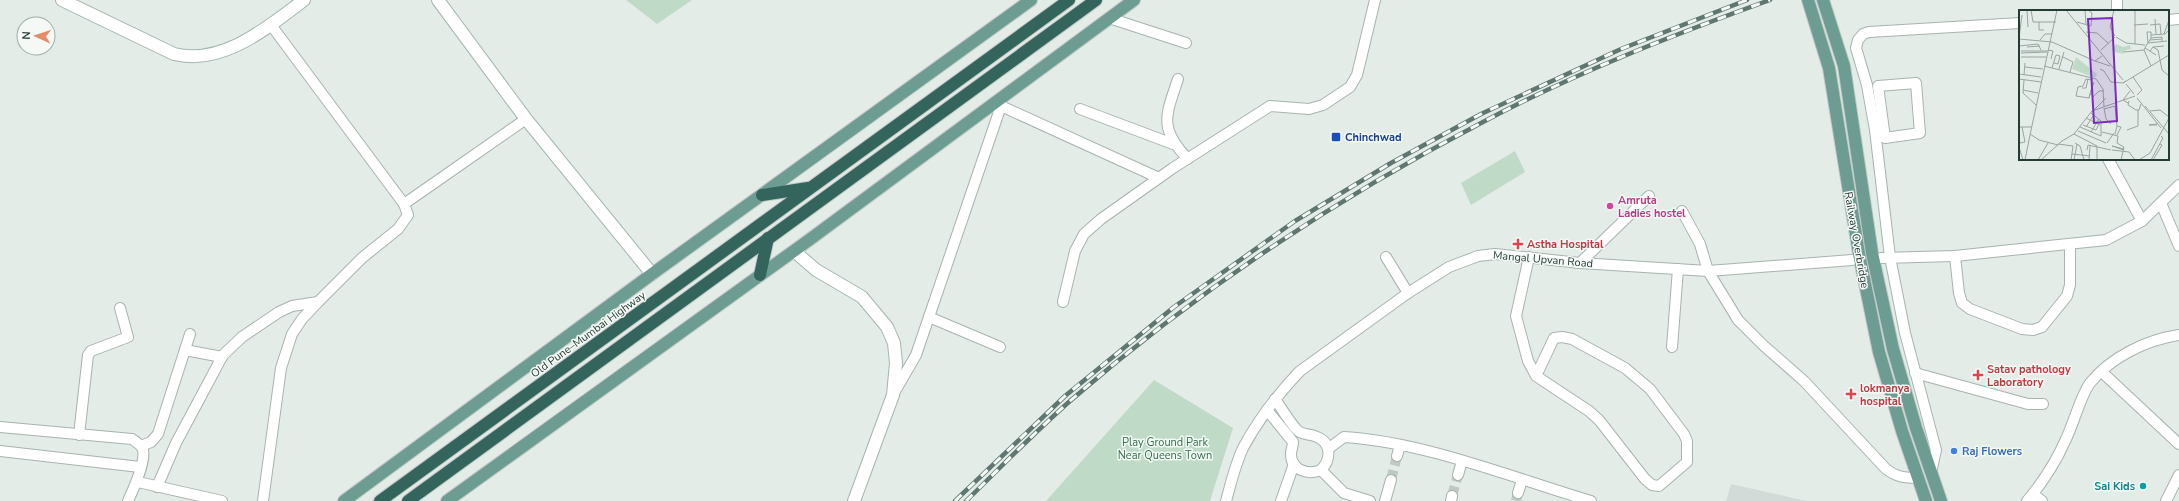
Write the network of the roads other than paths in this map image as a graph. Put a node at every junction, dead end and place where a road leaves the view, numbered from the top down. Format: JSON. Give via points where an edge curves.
{"nodes":[{"id":1,"x":62,"y":0,"type":"edge"},
{"id":2,"x":304,"y":0,"type":"edge"},
{"id":3,"x":438,"y":0,"type":"edge"},
{"id":4,"x":1031,"y":0,"type":"edge"},
{"id":5,"x":1069,"y":0,"type":"edge"},
{"id":6,"x":1096,"y":0,"type":"edge"},
{"id":7,"x":1134,"y":0,"type":"edge"},
{"id":8,"x":1375,"y":0,"type":"edge"},
{"id":9,"x":1808,"y":0,"type":"edge"},
{"id":10,"x":1823,"y":0,"type":"edge"},
{"id":11,"x":1109,"y":18,"type":"junction"},
{"id":12,"x":2179,"y":19,"type":"edge"},
{"id":13,"x":2169,"y":20,"type":"edge"},
{"id":14,"x":2019,"y":23,"type":"edge"},
{"id":15,"x":271,"y":25,"type":"junction"},
{"id":16,"x":1186,"y":43,"type":"dead end"},
{"id":17,"x":1178,"y":79,"type":"dead end"},
{"id":18,"x":1001,"y":103,"type":"junction"},
{"id":19,"x":1080,"y":108,"type":"dead end"},
{"id":20,"x":1878,"y":118,"type":"junction"},
{"id":21,"x":526,"y":119,"type":"junction"},
{"id":22,"x":1173,"y":144,"type":"junction"},
{"id":23,"x":1188,"y":159,"type":"junction"},
{"id":24,"x":2109,"y":160,"type":"edge"},
{"id":25,"x":1159,"y":178,"type":"junction"},
{"id":26,"x":2179,"y":184,"type":"edge"},
{"id":27,"x":811,"y":187,"type":"junction"},
{"id":28,"x":762,"y":195,"type":"junction"},
{"id":29,"x":1649,"y":196,"type":"dead end"},
{"id":30,"x":2161,"y":202,"type":"junction"},
{"id":31,"x":404,"y":204,"type":"junction"},
{"id":32,"x":1682,"y":211,"type":"dead end"},
{"id":33,"x":2142,"y":222,"type":"junction"},
{"id":34,"x":768,"y":238,"type":"junction"},
{"id":35,"x":2070,"y":244,"type":"junction"},
{"id":36,"x":2179,"y":246,"type":"edge"},
{"id":37,"x":794,"y":251,"type":"junction"},
{"id":38,"x":1955,"y":256,"type":"junction"},
{"id":39,"x":1386,"y":257,"type":"dead end"},
{"id":40,"x":1529,"y":257,"type":"junction"},
{"id":41,"x":1885,"y":257,"type":"junction"},
{"id":42,"x":1852,"y":260,"type":"dead end"},
{"id":43,"x":1580,"y":263,"type":"junction"},
{"id":44,"x":1678,"y":269,"type":"junction"},
{"id":45,"x":1708,"y":272,"type":"junction"},
{"id":46,"x":652,"y":274,"type":"junction"},
{"id":47,"x":760,"y":275,"type":"junction"},
{"id":48,"x":1408,"y":293,"type":"junction"},
{"id":49,"x":318,"y":302,"type":"junction"},
{"id":50,"x":1063,"y":302,"type":"dead end"},
{"id":51,"x":120,"y":308,"type":"dead end"},
{"id":52,"x":928,"y":317,"type":"junction"},
{"id":53,"x":190,"y":334,"type":"dead end"},
{"id":54,"x":2179,"y":335,"type":"edge"},
{"id":55,"x":1000,"y":347,"type":"dead end"},
{"id":56,"x":1672,"y":347,"type":"dead end"},
{"id":57,"x":185,"y":350,"type":"junction"},
{"id":58,"x":222,"y":357,"type":"junction"},
{"id":59,"x":1915,"y":373,"type":"junction"},
{"id":60,"x":2103,"y":373,"type":"dead end"},
{"id":61,"x":1536,"y":376,"type":"junction"},
{"id":62,"x":893,"y":395,"type":"junction"},
{"id":63,"x":1275,"y":400,"type":"junction"},
{"id":64,"x":2043,"y":404,"type":"dead end"},
{"id":65,"x":1267,"y":410,"type":"junction"},
{"id":66,"x":0,"y":427,"type":"edge"},
{"id":67,"x":79,"y":435,"type":"junction"},
{"id":68,"x":2179,"y":444,"type":"edge"},
{"id":69,"x":1400,"y":445,"type":"junction"},
{"id":70,"x":141,"y":446,"type":"junction"},
{"id":71,"x":1328,"y":449,"type":"junction"},
{"id":72,"x":0,"y":451,"type":"edge"},
{"id":73,"x":1397,"y":456,"type":"tunnel mouth"},
{"id":74,"x":1462,"y":461,"type":"junction"},
{"id":75,"x":1294,"y":464,"type":"junction"},
{"id":76,"x":140,"y":467,"type":"junction"},
{"id":77,"x":1321,"y":470,"type":"junction"},
{"id":78,"x":1931,"y":473,"type":"junction"},
{"id":79,"x":1458,"y":475,"type":"tunnel mouth"},
{"id":80,"x":2179,"y":475,"type":"edge"},
{"id":81,"x":1918,"y":478,"type":"junction"},
{"id":82,"x":1391,"y":480,"type":"tunnel mouth"},
{"id":83,"x":1522,"y":480,"type":"junction"},
{"id":84,"x":138,"y":482,"type":"junction"},
{"id":85,"x":157,"y":486,"type":"junction"},
{"id":86,"x":1518,"y":493,"type":"tunnel mouth"},
{"id":87,"x":2030,"y":498,"type":"edge"},
{"id":88,"x":1586,"y":500,"type":"edge"},
{"id":89,"x":128,"y":501,"type":"edge"},
{"id":90,"x":222,"y":501,"type":"edge"},
{"id":91,"x":263,"y":501,"type":"edge"},
{"id":92,"x":344,"y":501,"type":"edge"},
{"id":93,"x":380,"y":501,"type":"edge"},
{"id":94,"x":408,"y":501,"type":"edge"},
{"id":95,"x":447,"y":501,"type":"edge"},
{"id":96,"x":854,"y":501,"type":"edge"},
{"id":97,"x":1226,"y":501,"type":"edge"},
{"id":98,"x":1281,"y":501,"type":"edge"},
{"id":99,"x":1370,"y":501,"type":"edge"},
{"id":100,"x":1385,"y":501,"type":"edge"},
{"id":101,"x":1926,"y":501,"type":"edge"},
{"id":102,"x":1942,"y":501,"type":"edge"},
{"id":103,"x":2042,"y":501,"type":"edge"},
{"id":104,"x":2166,"y":501,"type":"edge"}],
"edges":[{"from":1,"to":15,"type":"street","via":[[185,57],[203,57],[220,52]]},
{"from":2,"to":15,"type":"street"},
{"from":3,"to":21,"type":"street"},
{"from":4,"to":28,"type":"main road"},
{"from":5,"to":27,"type":"highway","name":"Old Pune–Mumbai Highway"},
{"from":6,"to":34,"type":"highway"},
{"from":7,"to":11,"type":"main road"},
{"from":8,"to":23,"type":"street","via":[[1357,75],[1350,87],[1323,105],[1309,109],[1270,106]]},
{"from":9,"to":81,"type":"main road","name":"Railway Overbridge","via":[[1827,58],[1869,308],[1884,373]]},
{"from":10,"to":78,"type":"main road","name":"Railway Overbridge","via":[[1841,55],[1882,306],[1898,370]]},
{"from":11,"to":16,"type":"street"},
{"from":11,"to":18,"type":"main road","via":[[1010,90]]},
{"from":12,"to":13,"type":"street"},
{"from":14,"to":20,"type":"street","via":[[1863,34],[1856,48]]},
{"from":15,"to":31,"type":"street"},
{"from":17,"to":22,"type":"street","via":[[1168,113]]},
{"from":18,"to":25,"type":"street"},
{"from":18,"to":37,"type":"main road"},
{"from":18,"to":52,"type":"street"},
{"from":19,"to":22,"type":"street"},
{"from":20,"to":20,"type":"street","via":[[1885,138],[1920,133],[1916,83],[1878,86]]},
{"from":20,"to":41,"type":"street"},
{"from":21,"to":31,"type":"street"},
{"from":21,"to":46,"type":"street"},
{"from":22,"to":23,"type":"street"},
{"from":23,"to":25,"type":"street"},
{"from":24,"to":33,"type":"street"},
{"from":25,"to":50,"type":"street","via":[[1084,234],[1075,251]]},
{"from":26,"to":30,"type":"street"},
{"from":27,"to":28,"type":"highway"},
{"from":27,"to":93,"type":"highway","name":"Old Pune–Mumbai Highway"},
{"from":28,"to":46,"type":"main road"},
{"from":29,"to":43,"type":"street"},
{"from":30,"to":33,"type":"street"},
{"from":30,"to":36,"type":"street"},
{"from":31,"to":49,"type":"street","via":[[408,215],[405,222],[362,258]]},
{"from":32,"to":45,"type":"street","via":[[1700,244]]},
{"from":33,"to":35,"type":"street","via":[[2106,240]]},
{"from":34,"to":47,"type":"highway"},
{"from":34,"to":94,"type":"highway"},
{"from":35,"to":38,"type":"street"},
{"from":35,"to":38,"type":"street","via":[[2070,285],[2067,296],[2042,327],[2033,330],[2022,329],[1970,309],[1962,303]]},
{"from":37,"to":47,"type":"main road"},
{"from":37,"to":62,"type":"street","via":[[816,270],[862,297],[887,326],[894,343],[896,363]]},
{"from":38,"to":41,"type":"street"},
{"from":39,"to":48,"type":"street"},
{"from":40,"to":43,"type":"street","name":"Mangal Upvan Road"},
{"from":40,"to":48,"type":"street","name":"Mangal Upvan Road","via":[[1495,254],[1478,256],[1449,267]]},
{"from":40,"to":61,"type":"street","via":[[1516,316],[1523,346]]},
{"from":41,"to":59,"type":"street"},
{"from":42,"to":45,"type":"street","name":"Mangal Upvan Road"},
{"from":43,"to":44,"type":"street","name":"Mangal Upvan Road"},
{"from":44,"to":45,"type":"street","name":"Mangal Upvan Road"},
{"from":44,"to":56,"type":"street"},
{"from":45,"to":81,"type":"street","via":[[1746,329],[1804,381],[1886,469],[1895,476]]},
{"from":46,"to":92,"type":"main road"},
{"from":47,"to":95,"type":"main road"},
{"from":48,"to":63,"type":"street","name":"Mangal Upvan Road","via":[[1300,371]]},
{"from":49,"to":58,"type":"street","via":[[292,306],[279,312],[242,337]]},
{"from":49,"to":91,"type":"street","via":[[292,334],[281,368]]},
{"from":51,"to":67,"type":"street","via":[[128,337],[91,351],[88,355]]},
{"from":52,"to":55,"type":"street"},
{"from":52,"to":62,"type":"street","via":[[916,356]]},
{"from":53,"to":57,"type":"street"},
{"from":54,"to":87,"type":"street","via":[[2146,344],[2110,361],[2089,384],[2066,441],[2044,481]]},
{"from":57,"to":58,"type":"street"},
{"from":57,"to":70,"type":"street","via":[[158,434],[151,442]]},
{"from":58,"to":85,"type":"street","via":[[176,443]]},
{"from":59,"to":64,"type":"street","via":[[2028,404]]},
{"from":59,"to":78,"type":"street","via":[[1936,450]]},
{"from":60,"to":68,"type":"street"},
{"from":61,"to":61,"type":"street","via":[[1599,420],[1652,485],[1659,486],[1687,462],[1684,434],[1650,390],[1625,368],[1572,339],[1562,337],[1554,338]]},
{"from":62,"to":96,"type":"street"},
{"from":63,"to":65,"type":"street","name":"Mangal Upvan Road"},
{"from":63,"to":71,"type":"street","via":[[1297,430],[1303,434],[1317,436],[1324,441]]},
{"from":65,"to":75,"type":"street","via":[[1293,442],[1291,455]]},
{"from":65,"to":97,"type":"street","name":"Mangal Upvan Road","via":[[1243,449]]},
{"from":66,"to":67,"type":"street"},
{"from":67,"to":70,"type":"street","via":[[132,439]]},
{"from":69,"to":71,"type":"street","via":[[1344,437]]},
{"from":69,"to":73,"type":"street"},
{"from":69,"to":74,"type":"street"},
{"from":70,"to":76,"type":"street","via":[[144,451]]},
{"from":71,"to":77,"type":"street","via":[[1328,458]]},
{"from":72,"to":76,"type":"street"},
{"from":74,"to":79,"type":"street"},
{"from":74,"to":83,"type":"street"},
{"from":75,"to":77,"type":"street","via":[[1308,473]]},
{"from":75,"to":98,"type":"street"},
{"from":76,"to":84,"type":"street"},
{"from":77,"to":99,"type":"street","via":[[1344,493]]},
{"from":78,"to":102,"type":"main road","name":"Railway Overbridge"},
{"from":80,"to":104,"type":"street"},
{"from":81,"to":101,"type":"main road","name":"Railway Overbridge"},
{"from":82,"to":100,"type":"street"},
{"from":83,"to":86,"type":"street"},
{"from":83,"to":88,"type":"street"},
{"from":84,"to":85,"type":"street"},
{"from":84,"to":89,"type":"street"},
{"from":85,"to":90,"type":"street"},
{"from":87,"to":103,"type":"street"}]}
